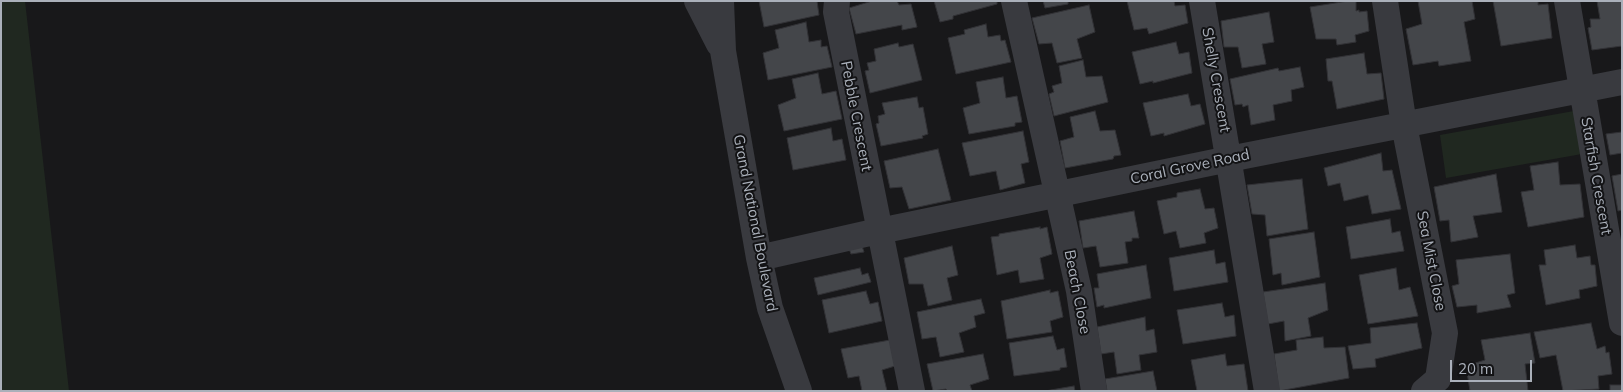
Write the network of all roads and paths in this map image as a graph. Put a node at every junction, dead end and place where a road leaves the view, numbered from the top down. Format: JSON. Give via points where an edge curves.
{"nodes":[{"id":1,"x":697,"y":1,"type":"edge"},
{"id":2,"x":721,"y":1,"type":"edge"},
{"id":3,"x":837,"y":1,"type":"edge"},
{"id":4,"x":1014,"y":1,"type":"edge"},
{"id":5,"x":1202,"y":1,"type":"edge"},
{"id":6,"x":1386,"y":1,"type":"edge"},
{"id":7,"x":1567,"y":1,"type":"edge"},
{"id":8,"x":722,"y":51,"type":"junction"},
{"id":9,"x":1622,"y":82,"type":"edge"},
{"id":10,"x":1581,"y":89,"type":"junction"},
{"id":11,"x":1404,"y":125,"type":"junction"},
{"id":12,"x":1229,"y":159,"type":"junction"},
{"id":13,"x":1056,"y":195,"type":"junction"},
{"id":14,"x":879,"y":232,"type":"junction"},
{"id":15,"x":759,"y":258,"type":"junction"},
{"id":16,"x":1622,"y":323,"type":"edge"},
{"id":17,"x":799,"y":391,"type":"edge"},
{"id":18,"x":912,"y":391,"type":"edge"},
{"id":19,"x":1094,"y":391,"type":"edge"},
{"id":20,"x":1268,"y":391,"type":"edge"},
{"id":21,"x":1424,"y":391,"type":"edge"}],
"edges":[{"from":1,"to":8,"type":"street","name":"Grand National Boulevard"},
{"from":2,"to":8,"type":"street","name":"Grand National Boulevard"},
{"from":3,"to":14,"type":"street","name":"Pebble Crescent","via":[[836,12]]},
{"from":4,"to":13,"type":"street"},
{"from":5,"to":12,"type":"street","name":"Shelly Crescent"},
{"from":6,"to":11,"type":"street"},
{"from":7,"to":10,"type":"street","name":"Starfish Crescent"},
{"from":8,"to":15,"type":"street","name":"Grand National Boulevard"},
{"from":9,"to":10,"type":"street","name":"Coral Grove Road"},
{"from":10,"to":11,"type":"street","name":"Coral Grove Road"},
{"from":10,"to":16,"type":"street","name":"Starfish Crescent"},
{"from":11,"to":12,"type":"street","name":"Coral Grove Road"},
{"from":11,"to":21,"type":"street","name":"Sea Mist Close","via":[[1445,333],[1438,379]]},
{"from":12,"to":13,"type":"street","name":"Coral Grove Road"},
{"from":12,"to":20,"type":"street"},
{"from":13,"to":14,"type":"street","name":"Coral Grove Road"},
{"from":13,"to":19,"type":"street","name":"Beach Close","via":[[1079,291]]},
{"from":14,"to":15,"type":"street","name":"Coral Grove Road"},
{"from":14,"to":18,"type":"street"},
{"from":15,"to":17,"type":"street","name":"Grand National Boulevard","via":[[770,308]]}]}
